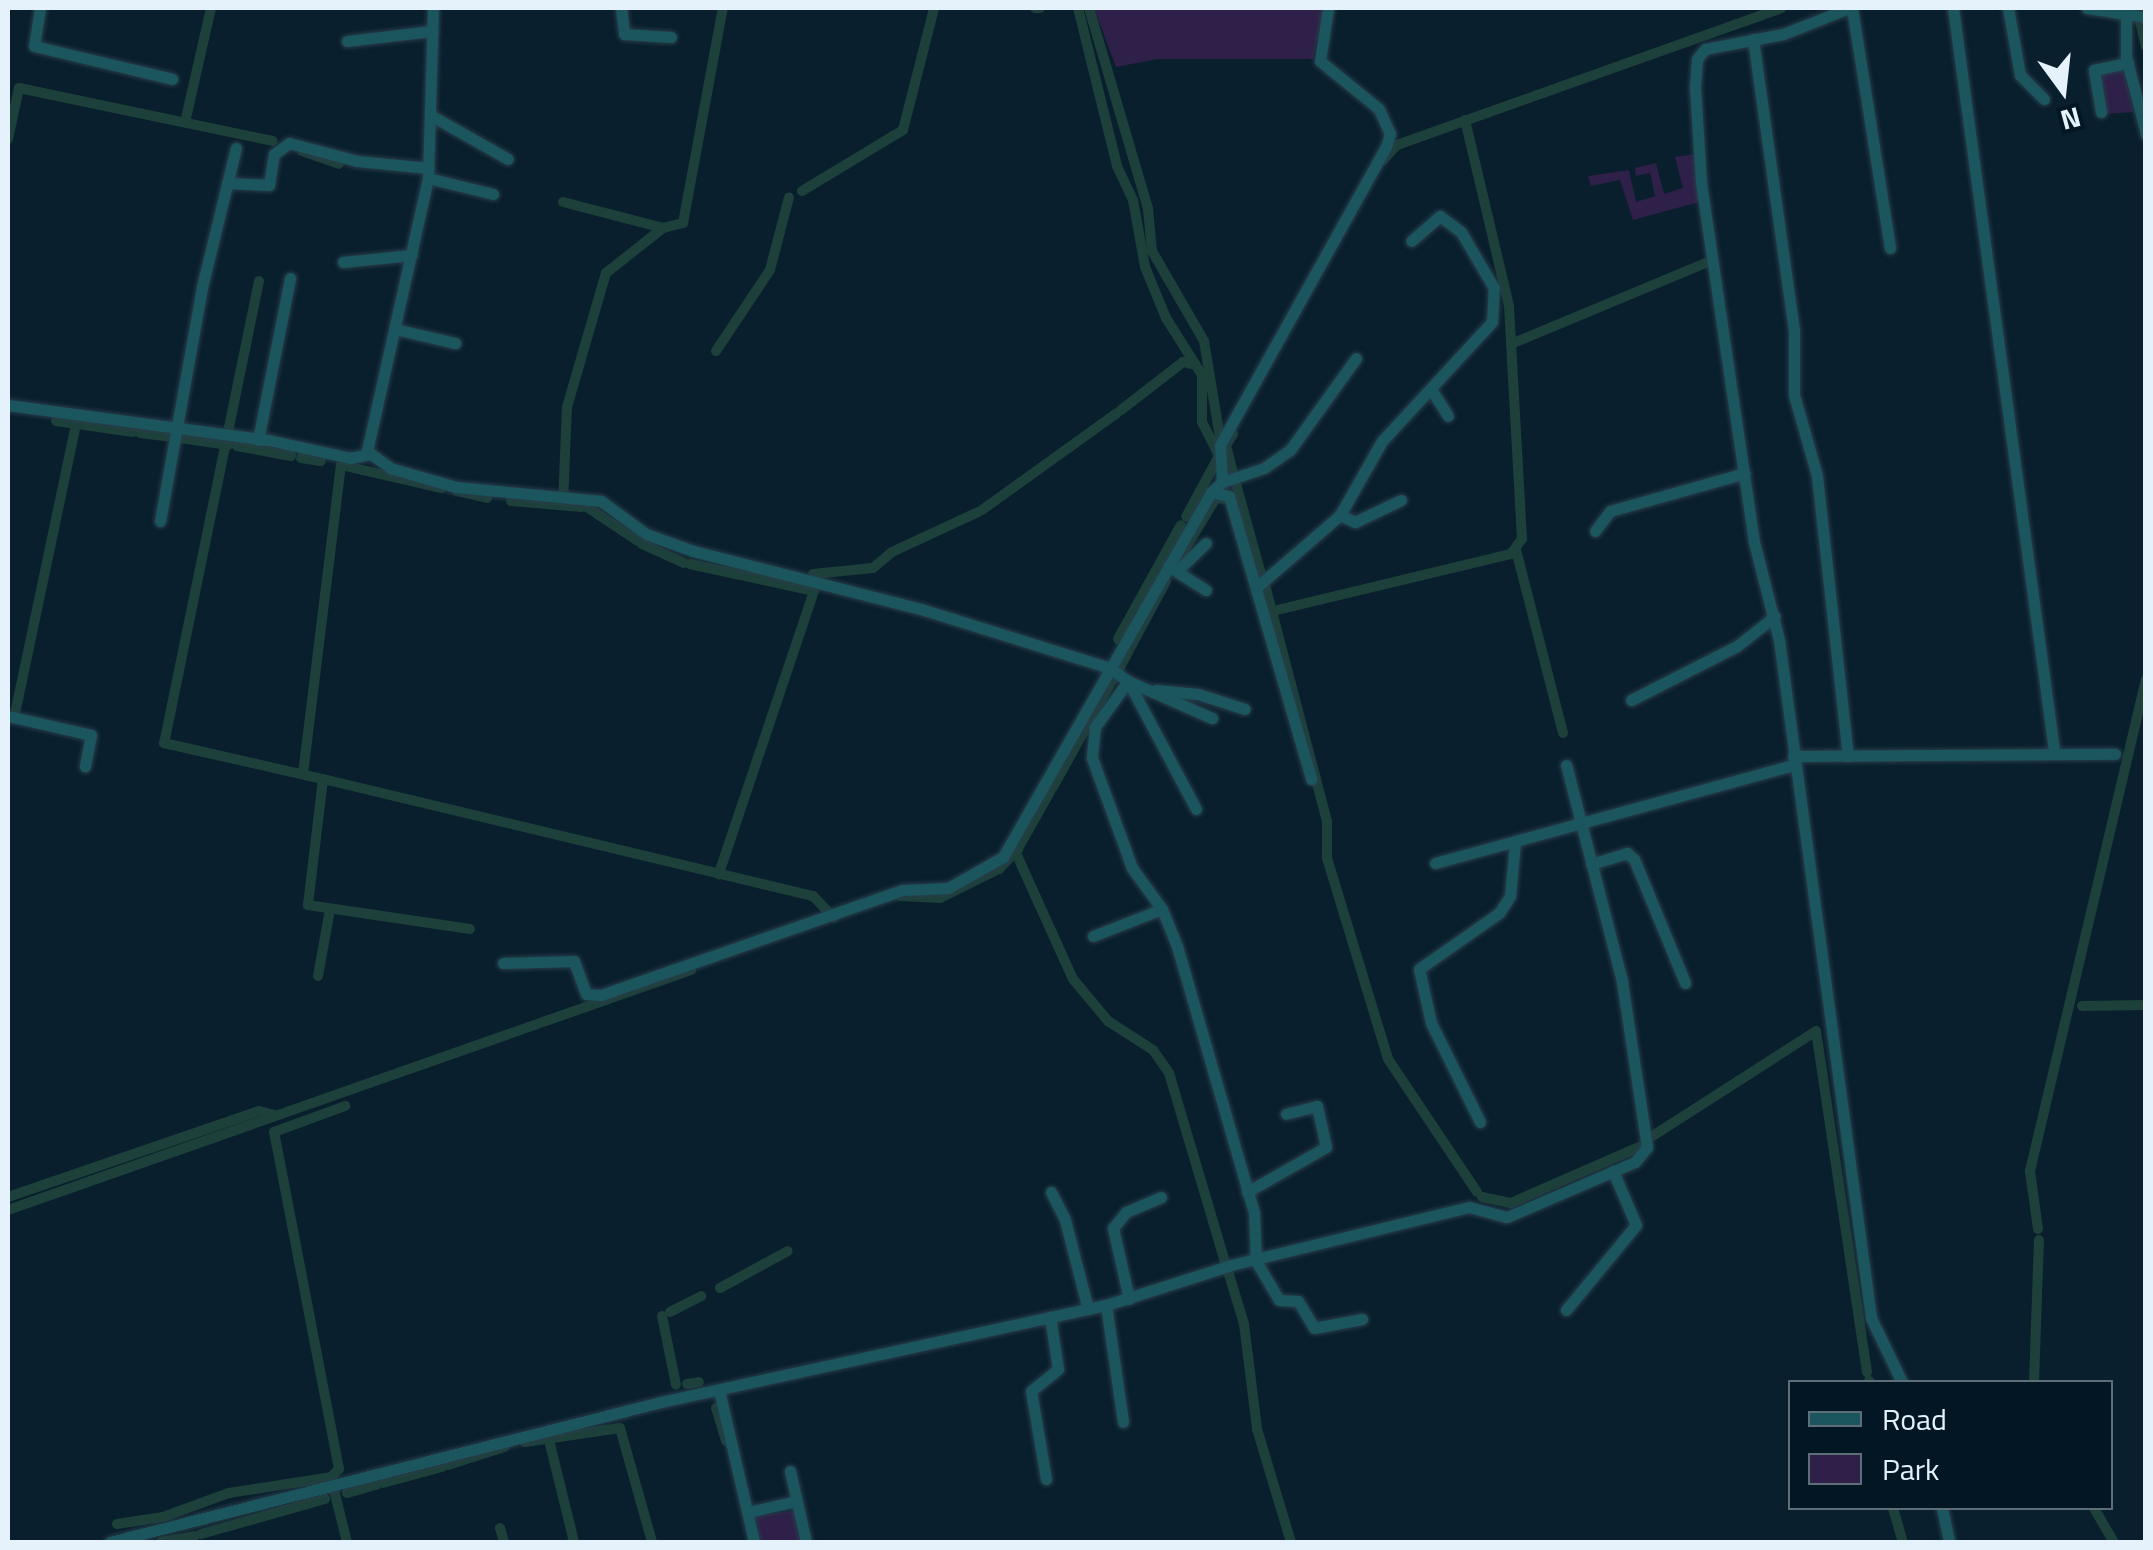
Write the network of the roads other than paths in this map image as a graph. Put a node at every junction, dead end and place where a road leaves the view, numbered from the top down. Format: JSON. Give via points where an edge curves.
{"nodes":[{"id":1,"x":40,"y":8,"type":"edge"},
{"id":2,"x":432,"y":8,"type":"edge"},
{"id":3,"x":621,"y":8,"type":"edge"},
{"id":4,"x":1328,"y":8,"type":"edge"},
{"id":5,"x":1851,"y":8,"type":"edge"},
{"id":6,"x":1952,"y":8,"type":"edge"},
{"id":7,"x":2008,"y":8,"type":"edge"},
{"id":8,"x":2087,"y":8,"type":"edge"},
{"id":9,"x":2126,"y":13,"type":"junction"},
{"id":10,"x":2146,"y":16,"type":"edge"},
{"id":11,"x":432,"y":31,"type":"junction"},
{"id":12,"x":671,"y":37,"type":"dead end"},
{"id":13,"x":1753,"y":39,"type":"junction"},
{"id":14,"x":347,"y":41,"type":"dead end"},
{"id":15,"x":2128,"y":62,"type":"junction"},
{"id":16,"x":172,"y":79,"type":"dead end"},
{"id":17,"x":2044,"y":99,"type":"dead end"},
{"id":18,"x":2101,"y":112,"type":"dead end"},
{"id":19,"x":432,"y":116,"type":"junction"},
{"id":20,"x":2146,"y":134,"type":"edge"},
{"id":21,"x":236,"y":148,"type":"dead end"},
{"id":22,"x":508,"y":159,"type":"dead end"},
{"id":23,"x":428,"y":173,"type":"junction"},
{"id":24,"x":227,"y":183,"type":"junction"},
{"id":25,"x":493,"y":194,"type":"dead end"},
{"id":26,"x":1411,"y":241,"type":"dead end"},
{"id":27,"x":1890,"y":248,"type":"dead end"},
{"id":28,"x":412,"y":256,"type":"junction"},
{"id":29,"x":342,"y":262,"type":"dead end"},
{"id":30,"x":290,"y":278,"type":"dead end"},
{"id":31,"x":395,"y":329,"type":"junction"},
{"id":32,"x":455,"y":343,"type":"dead end"},
{"id":33,"x":1356,"y":358,"type":"dead end"},
{"id":34,"x":1432,"y":392,"type":"junction"},
{"id":35,"x":8,"y":405,"type":"edge"},
{"id":36,"x":1448,"y":416,"type":"dead end"},
{"id":37,"x":176,"y":427,"type":"junction"},
{"id":38,"x":258,"y":440,"type":"junction"},
{"id":39,"x":370,"y":454,"type":"junction"},
{"id":40,"x":1745,"y":473,"type":"junction"},
{"id":41,"x":1222,"y":482,"type":"junction"},
{"id":42,"x":1211,"y":492,"type":"junction"},
{"id":43,"x":1402,"y":500,"type":"dead end"},
{"id":44,"x":1340,"y":514,"type":"junction"},
{"id":45,"x":160,"y":522,"type":"dead end"},
{"id":46,"x":1595,"y":531,"type":"dead end"},
{"id":47,"x":1206,"y":543,"type":"dead end"},
{"id":48,"x":1174,"y":567,"type":"junction"},
{"id":49,"x":1258,"y":586,"type":"junction"},
{"id":50,"x":1206,"y":590,"type":"dead end"},
{"id":51,"x":1774,"y":616,"type":"junction"},
{"id":52,"x":1110,"y":668,"type":"junction"},
{"id":53,"x":1128,"y":681,"type":"junction"},
{"id":54,"x":1147,"y":690,"type":"junction"},
{"id":55,"x":1632,"y":700,"type":"dead end"},
{"id":56,"x":1244,"y":709,"type":"dead end"},
{"id":57,"x":8,"y":716,"type":"edge"},
{"id":58,"x":1212,"y":718,"type":"dead end"},
{"id":59,"x":2054,"y":750,"type":"junction"},
{"id":60,"x":2115,"y":754,"type":"dead end"},
{"id":61,"x":1848,"y":756,"type":"junction"},
{"id":62,"x":1794,"y":761,"type":"junction"},
{"id":63,"x":1566,"y":765,"type":"dead end"},
{"id":64,"x":85,"y":766,"type":"dead end"},
{"id":65,"x":1310,"y":779,"type":"dead end"},
{"id":66,"x":1196,"y":809,"type":"dead end"},
{"id":67,"x":1581,"y":826,"type":"junction"},
{"id":68,"x":1515,"y":843,"type":"junction"},
{"id":69,"x":1435,"y":863,"type":"dead end"},
{"id":70,"x":1591,"y":864,"type":"junction"},
{"id":71,"x":1162,"y":909,"type":"junction"},
{"id":72,"x":1093,"y":936,"type":"dead end"},
{"id":73,"x":502,"y":963,"type":"dead end"},
{"id":74,"x":1686,"y":983,"type":"dead end"},
{"id":75,"x":1286,"y":1114,"type":"dead end"},
{"id":76,"x":1480,"y":1122,"type":"dead end"},
{"id":77,"x":1614,"y":1171,"type":"junction"},
{"id":78,"x":1051,"y":1192,"type":"dead end"},
{"id":79,"x":1247,"y":1192,"type":"junction"},
{"id":80,"x":1162,"y":1197,"type":"dead end"},
{"id":81,"x":1256,"y":1260,"type":"junction"},
{"id":82,"x":1129,"y":1299,"type":"junction"},
{"id":83,"x":1106,"y":1306,"type":"junction"},
{"id":84,"x":1088,"y":1309,"type":"junction"},
{"id":85,"x":1566,"y":1310,"type":"dead end"},
{"id":86,"x":1050,"y":1317,"type":"junction"},
{"id":87,"x":1362,"y":1318,"type":"dead end"},
{"id":88,"x":1901,"y":1380,"type":"edge"},
{"id":89,"x":719,"y":1390,"type":"junction"},
{"id":90,"x":1123,"y":1422,"type":"dead end"},
{"id":91,"x":790,"y":1471,"type":"dead end"},
{"id":92,"x":1046,"y":1478,"type":"dead end"},
{"id":93,"x":797,"y":1501,"type":"junction"},
{"id":94,"x":1942,"y":1510,"type":"edge"},
{"id":95,"x":748,"y":1512,"type":"junction"},
{"id":96,"x":110,"y":1542,"type":"edge"},
{"id":97,"x":754,"y":1542,"type":"edge"},
{"id":98,"x":806,"y":1542,"type":"edge"},
{"id":99,"x":1948,"y":1542,"type":"edge"}],
"edges":[{"from":1,"to":16,"type":"street","via":[[34,46]]},
{"from":2,"to":11,"type":"street"},
{"from":3,"to":12,"type":"street","via":[[624,34]]},
{"from":4,"to":41,"type":"street","via":[[1320,61],[1379,109],[1390,134],[1220,445]]},
{"from":5,"to":13,"type":"street"},
{"from":5,"to":27,"type":"street"},
{"from":6,"to":59,"type":"street"},
{"from":7,"to":17,"type":"street","via":[[2020,75]]},
{"from":8,"to":9,"type":"street"},
{"from":9,"to":10,"type":"street"},
{"from":9,"to":15,"type":"street"},
{"from":11,"to":14,"type":"street"},
{"from":11,"to":19,"type":"street"},
{"from":13,"to":40,"type":"street","via":[[1705,49],[1696,59],[1695,87],[1701,183]]},
{"from":13,"to":61,"type":"street","via":[[1794,329],[1794,395],[1817,476]]},
{"from":15,"to":18,"type":"street","via":[[2094,70]]},
{"from":15,"to":20,"type":"street"},
{"from":19,"to":22,"type":"street"},
{"from":19,"to":23,"type":"street"},
{"from":21,"to":24,"type":"street"},
{"from":23,"to":24,"type":"street","via":[[289,143],[274,154],[270,185]]},
{"from":23,"to":25,"type":"street"},
{"from":23,"to":28,"type":"street"},
{"from":24,"to":37,"type":"street"},
{"from":26,"to":34,"type":"street","via":[[1440,216],[1482,259],[1497,300],[1492,322]]},
{"from":28,"to":29,"type":"street"},
{"from":28,"to":31,"type":"street"},
{"from":30,"to":38,"type":"street"},
{"from":31,"to":32,"type":"street"},
{"from":31,"to":39,"type":"street","via":[[366,435]]},
{"from":33,"to":41,"type":"street","via":[[1290,450],[1264,468]]},
{"from":34,"to":36,"type":"street"},
{"from":34,"to":44,"type":"street","via":[[1382,442]]},
{"from":35,"to":37,"type":"street"},
{"from":37,"to":38,"type":"street"},
{"from":37,"to":45,"type":"street"},
{"from":38,"to":39,"type":"street","via":[[350,458]]},
{"from":39,"to":52,"type":"street","via":[[390,468],[456,488],[601,501],[646,534],[694,550],[903,604]]},
{"from":40,"to":46,"type":"street","via":[[1610,512]]},
{"from":40,"to":51,"type":"street"},
{"from":41,"to":42,"type":"street"},
{"from":42,"to":48,"type":"street"},
{"from":42,"to":49,"type":"street","via":[[1230,496]]},
{"from":43,"to":44,"type":"street","via":[[1356,522]]},
{"from":44,"to":49,"type":"street"},
{"from":47,"to":48,"type":"street"},
{"from":48,"to":50,"type":"street"},
{"from":48,"to":52,"type":"street"},
{"from":49,"to":65,"type":"street"},
{"from":51,"to":55,"type":"street","via":[[1737,646]]},
{"from":51,"to":62,"type":"street"},
{"from":52,"to":53,"type":"street"},
{"from":52,"to":73,"type":"street","via":[[994,866],[948,888],[903,890],[600,995],[586,994],[574,962]]},
{"from":53,"to":54,"type":"street"},
{"from":53,"to":66,"type":"street"},
{"from":53,"to":71,"type":"street","via":[[1095,727],[1092,758],[1132,868]]},
{"from":54,"to":56,"type":"street","via":[[1198,694]]},
{"from":54,"to":58,"type":"street"},
{"from":57,"to":64,"type":"street","via":[[91,735]]},
{"from":59,"to":60,"type":"street"},
{"from":59,"to":61,"type":"street"},
{"from":61,"to":62,"type":"street"},
{"from":62,"to":67,"type":"street"},
{"from":62,"to":88,"type":"street","via":[[1872,1318]]},
{"from":63,"to":67,"type":"street"},
{"from":67,"to":68,"type":"street"},
{"from":67,"to":70,"type":"street"},
{"from":68,"to":69,"type":"street"},
{"from":68,"to":76,"type":"street","via":[[1510,896],[1499,913],[1419,969],[1431,1023]]},
{"from":70,"to":74,"type":"street","via":[[1613,854],[1634,859]]},
{"from":70,"to":77,"type":"street","via":[[1622,980],[1646,1148],[1636,1162]]},
{"from":71,"to":72,"type":"street"},
{"from":71,"to":79,"type":"street"},
{"from":75,"to":79,"type":"street","via":[[1316,1106],[1326,1147]]},
{"from":77,"to":81,"type":"street","via":[[1507,1217],[1469,1207]]},
{"from":77,"to":85,"type":"street","via":[[1636,1224]]},
{"from":78,"to":84,"type":"street"},
{"from":79,"to":81,"type":"street"},
{"from":80,"to":82,"type":"street","via":[[1126,1212],[1113,1228]]},
{"from":81,"to":82,"type":"street"},
{"from":81,"to":87,"type":"street","via":[[1278,1300],[1298,1301],[1314,1328]]},
{"from":82,"to":83,"type":"street"},
{"from":83,"to":84,"type":"street"},
{"from":83,"to":90,"type":"street"},
{"from":84,"to":86,"type":"street"},
{"from":86,"to":89,"type":"street"},
{"from":86,"to":92,"type":"street","via":[[1058,1369],[1031,1391]]},
{"from":89,"to":95,"type":"street"},
{"from":89,"to":96,"type":"street"},
{"from":91,"to":93,"type":"street"},
{"from":93,"to":95,"type":"street"},
{"from":93,"to":98,"type":"street"},
{"from":94,"to":99,"type":"street"},
{"from":95,"to":97,"type":"street"}]}
